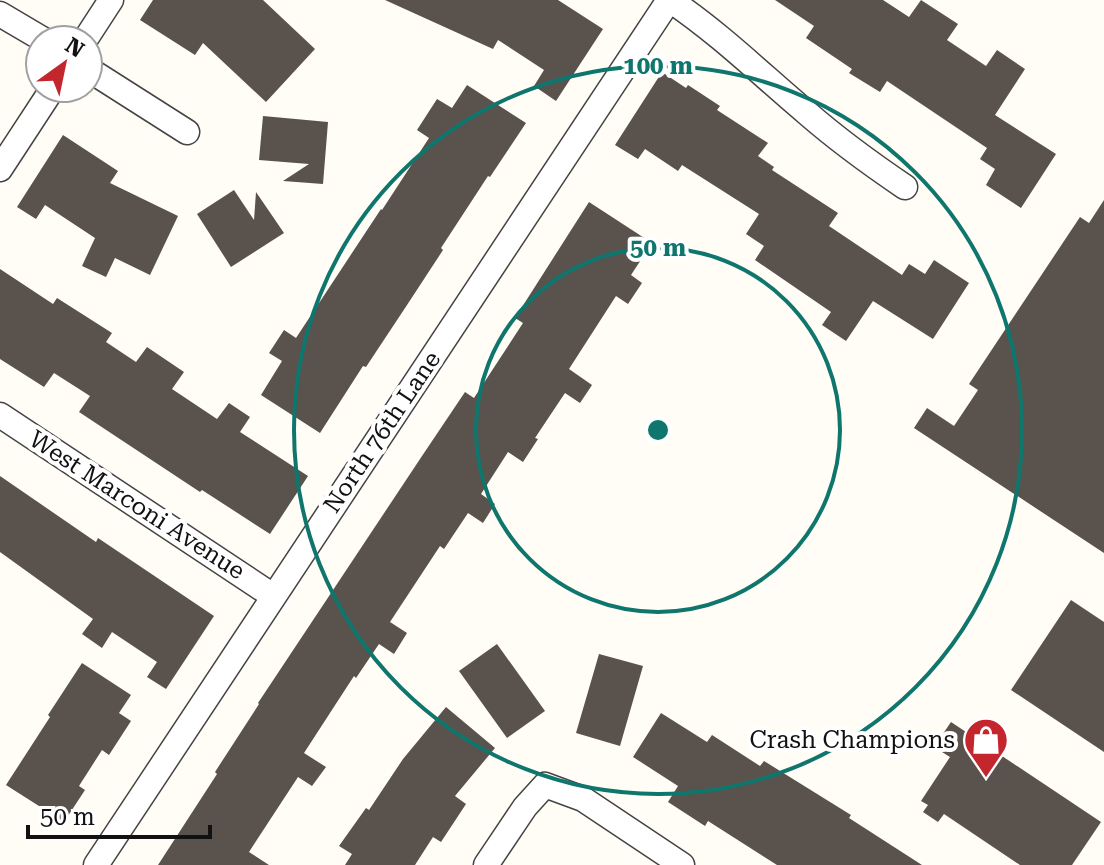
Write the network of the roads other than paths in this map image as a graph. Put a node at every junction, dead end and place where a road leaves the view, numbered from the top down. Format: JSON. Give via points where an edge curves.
{"nodes":[{"id":1,"x":111,"y":0,"type":"edge"},
{"id":2,"x":670,"y":0,"type":"edge"},
{"id":3,"x":0,"y":14,"type":"edge"},
{"id":4,"x":95,"y":24,"type":"edge"},
{"id":5,"x":24,"y":28,"type":"edge"},
{"id":6,"x":104,"y":79,"type":"edge"},
{"id":7,"x":43,"y":104,"type":"edge"},
{"id":8,"x":187,"y":132,"type":"dead end"},
{"id":9,"x":0,"y":169,"type":"edge"},
{"id":10,"x":905,"y":187,"type":"dead end"},
{"id":11,"x":0,"y":415,"type":"edge"},
{"id":12,"x":273,"y":596,"type":"junction"},
{"id":13,"x":96,"y":865,"type":"edge"},
{"id":14,"x":486,"y":865,"type":"edge"},
{"id":15,"x":682,"y":865,"type":"edge"}],
"edges":[{"from":1,"to":4,"type":"street"},
{"from":2,"to":10,"type":"street"},
{"from":2,"to":12,"type":"street","name":"North 76th Lane"},
{"from":3,"to":5,"type":"street"},
{"from":6,"to":8,"type":"street"},
{"from":7,"to":9,"type":"street"},
{"from":11,"to":12,"type":"street","name":"West Marconi Avenue"},
{"from":12,"to":13,"type":"street","name":"North 76th Lane"},
{"from":14,"to":15,"type":"street","via":[[545,785],[583,799]]}]}
